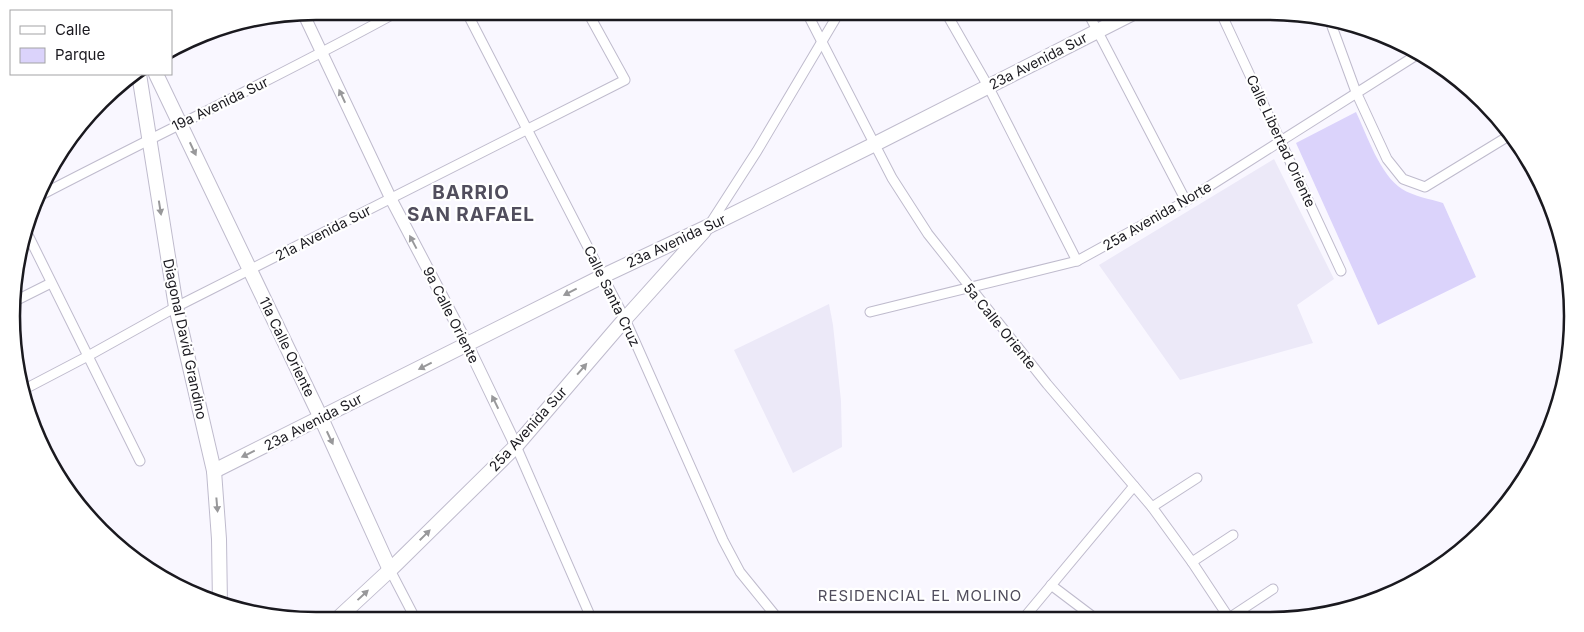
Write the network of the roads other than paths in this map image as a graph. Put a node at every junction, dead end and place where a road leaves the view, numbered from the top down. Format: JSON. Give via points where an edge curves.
{"nodes":[{"id":1,"x":383,"y":20,"type":"edge"},
{"id":2,"x":471,"y":20,"type":"edge"},
{"id":3,"x":592,"y":20,"type":"edge"},
{"id":4,"x":811,"y":20,"type":"edge"},
{"id":5,"x":835,"y":20,"type":"edge"},
{"id":6,"x":950,"y":20,"type":"edge"},
{"id":7,"x":1092,"y":20,"type":"edge"},
{"id":8,"x":1119,"y":20,"type":"edge"},
{"id":9,"x":1224,"y":20,"type":"edge"},
{"id":10,"x":306,"y":21,"type":"edge"},
{"id":11,"x":1332,"y":27,"type":"edge"},
{"id":12,"x":1097,"y":31,"type":"junction"},
{"id":13,"x":823,"y":42,"type":"junction"},
{"id":14,"x":322,"y":54,"type":"junction"},
{"id":15,"x":1412,"y":58,"type":"edge"},
{"id":16,"x":156,"y":75,"type":"edge"},
{"id":17,"x":140,"y":78,"type":"edge"},
{"id":18,"x":988,"y":86,"type":"junction"},
{"id":19,"x":1356,"y":92,"type":"junction"},
{"id":20,"x":180,"y":123,"type":"junction"},
{"id":21,"x":527,"y":129,"type":"junction"},
{"id":22,"x":149,"y":139,"type":"junction"},
{"id":23,"x":1505,"y":139,"type":"edge"},
{"id":24,"x":1281,"y":140,"type":"junction"},
{"id":25,"x":875,"y":144,"type":"junction"},
{"id":26,"x":48,"y":191,"type":"edge"},
{"id":27,"x":391,"y":199,"type":"junction"},
{"id":28,"x":1186,"y":202,"type":"junction"},
{"id":29,"x":709,"y":226,"type":"junction"},
{"id":30,"x":30,"y":239,"type":"edge"},
{"id":31,"x":1078,"y":261,"type":"junction"},
{"id":32,"x":250,"y":271,"type":"junction"},
{"id":33,"x":1341,"y":271,"type":"dead end"},
{"id":34,"x":602,"y":276,"type":"junction"},
{"id":35,"x":51,"y":283,"type":"junction"},
{"id":36,"x":968,"y":286,"type":"junction"},
{"id":37,"x":21,"y":298,"type":"edge"},
{"id":38,"x":176,"y":307,"type":"junction"},
{"id":39,"x":870,"y":312,"type":"dead end"},
{"id":40,"x":625,"y":319,"type":"junction"},
{"id":41,"x":467,"y":344,"type":"junction"},
{"id":42,"x":88,"y":356,"type":"junction"},
{"id":43,"x":29,"y":387,"type":"edge"},
{"id":44,"x":321,"y":418,"type":"junction"},
{"id":45,"x":516,"y":446,"type":"junction"},
{"id":46,"x":140,"y":461,"type":"dead end"},
{"id":47,"x":214,"y":471,"type":"junction"},
{"id":48,"x":1197,"y":478,"type":"dead end"},
{"id":49,"x":1134,"y":486,"type":"junction"},
{"id":50,"x":1152,"y":507,"type":"junction"},
{"id":51,"x":1233,"y":534,"type":"dead end"},
{"id":52,"x":1192,"y":562,"type":"junction"},
{"id":53,"x":390,"y":570,"type":"junction"},
{"id":54,"x":1052,"y":586,"type":"junction"},
{"id":55,"x":1274,"y":589,"type":"dead end"},
{"id":56,"x":220,"y":596,"type":"edge"},
{"id":57,"x":345,"y":612,"type":"edge"},
{"id":58,"x":412,"y":612,"type":"edge"},
{"id":59,"x":589,"y":612,"type":"edge"},
{"id":60,"x":772,"y":612,"type":"edge"},
{"id":61,"x":1029,"y":612,"type":"edge"},
{"id":62,"x":1087,"y":612,"type":"edge"},
{"id":63,"x":1225,"y":612,"type":"edge"},
{"id":64,"x":1238,"y":612,"type":"edge"}],
"edges":[{"from":1,"to":14,"type":"street","name":"19a Avenida Sur"},
{"from":2,"to":21,"type":"street","name":"Calle Santa Cruz"},
{"from":3,"to":21,"type":"street","name":"21a Avenida Sur","via":[[625,80]]},
{"from":4,"to":13,"type":"street","name":"5a Calle Oriente"},
{"from":5,"to":13,"type":"street"},
{"from":6,"to":18,"type":"street"},
{"from":7,"to":12,"type":"street"},
{"from":8,"to":12,"type":"main road","name":"23a Avenida Sur"},
{"from":9,"to":24,"type":"street","name":"Calle Libertad Oriente"},
{"from":10,"to":14,"type":"street","name":"9a Calle Oriente"},
{"from":11,"to":19,"type":"street"},
{"from":12,"to":18,"type":"main road","name":"23a Avenida Sur"},
{"from":12,"to":28,"type":"street"},
{"from":13,"to":25,"type":"street","name":"5a Calle Oriente"},
{"from":13,"to":29,"type":"street"},
{"from":14,"to":20,"type":"street","name":"19a Avenida Sur"},
{"from":27,"to":14,"type":"street","name":"9a Calle Oriente","one_way":true},
{"from":15,"to":19,"type":"street","name":"25a Avenida Norte"},
{"from":16,"to":20,"type":"main road","name":"11a Calle Oriente"},
{"from":17,"to":22,"type":"main road","name":"Diagonal David Grandino"},
{"from":18,"to":25,"type":"main road","name":"23a Avenida Sur"},
{"from":18,"to":31,"type":"street"},
{"from":19,"to":23,"type":"street","via":[[1387,159],[1403,179],[1425,187]]},
{"from":19,"to":24,"type":"street","name":"25a Avenida Norte"},
{"from":20,"to":22,"type":"street","name":"19a Avenida Sur"},
{"from":20,"to":32,"type":"main road","name":"11a Calle Oriente","one_way":true},
{"from":21,"to":27,"type":"street","name":"21a Avenida Sur"},
{"from":21,"to":34,"type":"street","name":"Calle Santa Cruz"},
{"from":22,"to":26,"type":"street","name":"19a Avenida Sur"},
{"from":22,"to":38,"type":"main road","name":"Diagonal David Grandino","one_way":true},
{"from":24,"to":28,"type":"street","name":"25a Avenida Norte"},
{"from":24,"to":33,"type":"street","name":"Calle Libertad Oriente"},
{"from":25,"to":29,"type":"main road","name":"23a Avenida Sur"},
{"from":25,"to":36,"type":"street","name":"5a Calle Oriente","via":[[914,213]]},
{"from":27,"to":32,"type":"street","name":"21a Avenida Sur"},
{"from":41,"to":27,"type":"street","name":"9a Calle Oriente","one_way":true},
{"from":28,"to":31,"type":"street","name":"25a Avenida Norte"},
{"from":29,"to":34,"type":"main road","name":"23a Avenida Sur"},
{"from":29,"to":40,"type":"main road","name":"25a Avenida Sur"},
{"from":30,"to":35,"type":"street"},
{"from":31,"to":36,"type":"street","name":"25a Avenida Norte"},
{"from":32,"to":38,"type":"street","name":"21a Avenida Sur"},
{"from":32,"to":44,"type":"main road","name":"11a Calle Oriente"},
{"from":34,"to":40,"type":"street","name":"Calle Santa Cruz"},
{"from":34,"to":41,"type":"main road","name":"23a Avenida Sur","one_way":true},
{"from":35,"to":37,"type":"street"},
{"from":35,"to":42,"type":"street"},
{"from":36,"to":39,"type":"street","name":"25a Avenida Norte"},
{"from":36,"to":49,"type":"street","name":"5a Calle Oriente"},
{"from":38,"to":42,"type":"street","name":"21a Avenida Sur"},
{"from":38,"to":47,"type":"main road","name":"Diagonal David Grandino"},
{"from":45,"to":40,"type":"main road","name":"25a Avenida Sur","one_way":true},
{"from":40,"to":60,"type":"street","name":"Calle Santa Cruz","via":[[723,540],[740,572]]},
{"from":41,"to":44,"type":"main road","name":"23a Avenida Sur","one_way":true},
{"from":45,"to":41,"type":"street","name":"9a Calle Oriente","one_way":true},
{"from":42,"to":43,"type":"street","name":"21a Avenida Sur"},
{"from":42,"to":46,"type":"street"},
{"from":44,"to":47,"type":"main road","name":"23a Avenida Sur","one_way":true},
{"from":44,"to":53,"type":"main road","name":"11a Calle Oriente","one_way":true},
{"from":53,"to":45,"type":"main road","name":"25a Avenida Sur","one_way":true},
{"from":45,"to":59,"type":"street","name":"9a Calle Oriente"},
{"from":47,"to":56,"type":"main road","name":"Diagonal David Grandino","one_way":true},
{"from":48,"to":50,"type":"street"},
{"from":49,"to":50,"type":"street","name":"5a Calle Oriente"},
{"from":49,"to":54,"type":"street"},
{"from":50,"to":52,"type":"street","name":"5a Calle Oriente"},
{"from":51,"to":52,"type":"street"},
{"from":52,"to":63,"type":"street","name":"5a Calle Oriente"},
{"from":57,"to":53,"type":"main road","name":"25a Avenida Sur","one_way":true},
{"from":53,"to":58,"type":"street","name":"11a Calle Oriente"},
{"from":54,"to":61,"type":"street"},
{"from":54,"to":62,"type":"street"},
{"from":55,"to":64,"type":"street"}]}
